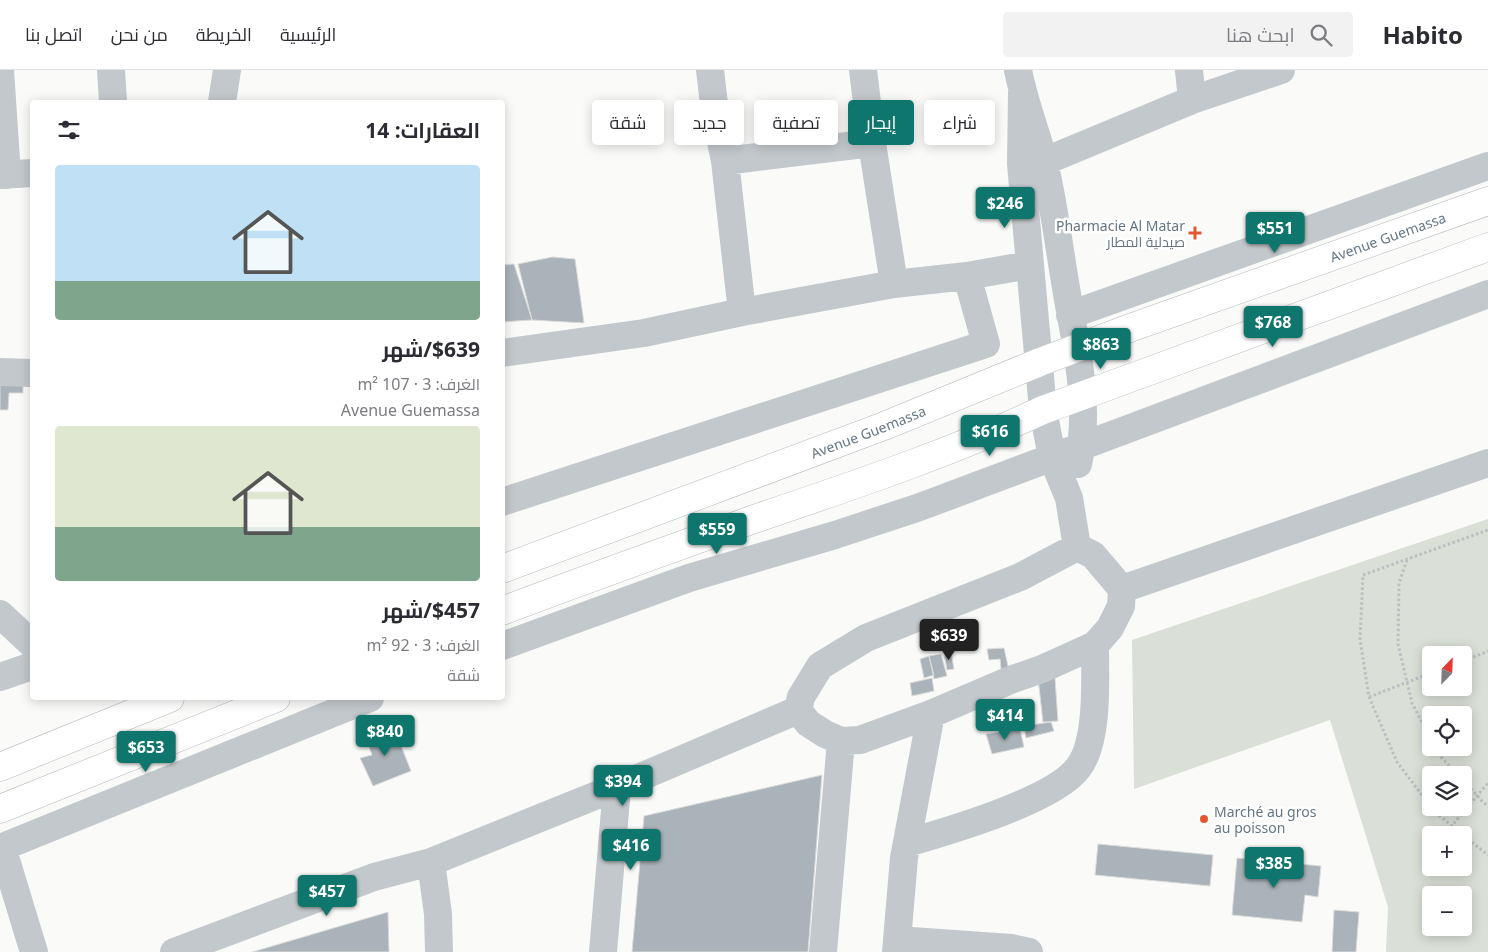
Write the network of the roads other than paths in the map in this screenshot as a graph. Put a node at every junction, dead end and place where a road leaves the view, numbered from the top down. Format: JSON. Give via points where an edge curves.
{"nodes":[{"id":1,"x":0,"y":70,"type":"edge"},
{"id":2,"x":111,"y":70,"type":"edge"},
{"id":3,"x":227,"y":70,"type":"edge"},
{"id":4,"x":710,"y":70,"type":"edge"},
{"id":5,"x":863,"y":70,"type":"edge"},
{"id":6,"x":1189,"y":70,"type":"edge"},
{"id":7,"x":1281,"y":70,"type":"edge"},
{"id":8,"x":1020,"y":81,"type":"edge"},
{"id":9,"x":113,"y":100,"type":"edge"},
{"id":10,"x":222,"y":100,"type":"edge"},
{"id":11,"x":867,"y":100,"type":"edge"},
{"id":12,"x":1192,"y":100,"type":"junction"},
{"id":13,"x":856,"y":145,"type":"edge"},
{"id":14,"x":872,"y":145,"type":"edge"},
{"id":15,"x":725,"y":161,"type":"junction"},
{"id":16,"x":1044,"y":162,"type":"junction"},
{"id":17,"x":1488,"y":166,"type":"edge"},
{"id":18,"x":13,"y":174,"type":"edge"},
{"id":19,"x":1488,"y":202,"type":"edge"},
{"id":20,"x":1488,"y":247,"type":"edge"},
{"id":21,"x":1029,"y":265,"type":"junction"},
{"id":22,"x":967,"y":276,"type":"junction"},
{"id":23,"x":894,"y":284,"type":"junction"},
{"id":24,"x":1488,"y":294,"type":"edge"},
{"id":25,"x":742,"y":312,"type":"junction"},
{"id":26,"x":1070,"y":315,"type":"junction"},
{"id":27,"x":1078,"y":349,"type":"junction"},
{"id":28,"x":505,"y":353,"type":"edge"},
{"id":29,"x":1040,"y":362,"type":"junction"},
{"id":30,"x":0,"y":372,"type":"edge"},
{"id":31,"x":30,"y":373,"type":"edge"},
{"id":32,"x":1082,"y":396,"type":"junction"},
{"id":33,"x":1043,"y":410,"type":"junction"},
{"id":34,"x":1081,"y":448,"type":"junction"},
{"id":35,"x":1052,"y":457,"type":"junction"},
{"id":36,"x":1488,"y":463,"type":"edge"},
{"id":37,"x":1070,"y":498,"type":"junction"},
{"id":38,"x":505,"y":501,"type":"edge"},
{"id":39,"x":1077,"y":547,"type":"junction"},
{"id":40,"x":505,"y":567,"type":"edge"},
{"id":41,"x":1122,"y":589,"type":"junction"},
{"id":42,"x":505,"y":610,"type":"edge"},
{"id":43,"x":0,"y":614,"type":"edge"},
{"id":44,"x":30,"y":642,"type":"edge"},
{"id":45,"x":505,"y":645,"type":"edge"},
{"id":46,"x":1095,"y":645,"type":"junction"},
{"id":47,"x":30,"y":667,"type":"edge"},
{"id":48,"x":0,"y":677,"type":"edge"},
{"id":49,"x":165,"y":700,"type":"edge"},
{"id":50,"x":271,"y":700,"type":"edge"},
{"id":51,"x":365,"y":700,"type":"edge"},
{"id":52,"x":798,"y":710,"type":"junction"},
{"id":53,"x":931,"y":714,"type":"junction"},
{"id":54,"x":840,"y":741,"type":"junction"},
{"id":55,"x":0,"y":767,"type":"edge"},
{"id":56,"x":617,"y":787,"type":"junction"},
{"id":57,"x":0,"y":809,"type":"edge"},
{"id":58,"x":907,"y":843,"type":"junction"},
{"id":59,"x":1,"y":848,"type":"edge"},
{"id":60,"x":431,"y":862,"type":"junction"},
{"id":61,"x":897,"y":946,"type":"edge"},
{"id":62,"x":1017,"y":951,"type":"edge"},
{"id":63,"x":34,"y":952,"type":"edge"},
{"id":64,"x":174,"y":952,"type":"edge"},
{"id":65,"x":438,"y":952,"type":"edge"},
{"id":66,"x":602,"y":952,"type":"edge"},
{"id":67,"x":823,"y":952,"type":"edge"}],
"edges":[{"from":1,"to":18,"type":"street"},
{"from":2,"to":9,"type":"street"},
{"from":3,"to":10,"type":"street"},
{"from":4,"to":15,"type":"street"},
{"from":5,"to":11,"type":"street"},
{"from":6,"to":12,"type":"street"},
{"from":7,"to":12,"type":"street"},
{"from":8,"to":16,"type":"street"},
{"from":8,"to":21,"type":"street","via":[[1021,164]]},
{"from":12,"to":16,"type":"street"},
{"from":13,"to":15,"type":"street"},
{"from":14,"to":23,"type":"street"},
{"from":15,"to":25,"type":"street"},
{"from":16,"to":26,"type":"street"},
{"from":17,"to":26,"type":"street"},
{"from":19,"to":27,"type":"main road","name":"Avenue Guemassa"},
{"from":20,"to":32,"type":"main road"},
{"from":21,"to":22,"type":"street"},
{"from":21,"to":29,"type":"street"},
{"from":22,"to":23,"type":"street"},
{"from":22,"to":38,"type":"street","via":[[986,344]]},
{"from":23,"to":25,"type":"street"},
{"from":24,"to":34,"type":"street"},
{"from":25,"to":28,"type":"street","via":[[644,333]]},
{"from":26,"to":27,"type":"street"},
{"from":27,"to":29,"type":"main road","name":"Avenue Guemassa"},
{"from":27,"to":32,"type":"street"},
{"from":29,"to":33,"type":"street"},
{"from":29,"to":40,"type":"main road","name":"Avenue Guemassa","via":[[884,426]]},
{"from":30,"to":31,"type":"street"},
{"from":32,"to":33,"type":"main road"},
{"from":32,"to":34,"type":"street"},
{"from":33,"to":35,"type":"street"},
{"from":33,"to":42,"type":"main road","via":[[919,462],[642,558]]},
{"from":34,"to":35,"type":"street"},
{"from":34,"to":37,"type":"street"},
{"from":35,"to":37,"type":"street"},
{"from":35,"to":45,"type":"street","via":[[917,508],[689,578]]},
{"from":36,"to":41,"type":"street"},
{"from":37,"to":39,"type":"street"},
{"from":39,"to":41,"type":"street","via":[[1093,555]]},
{"from":39,"to":52,"type":"street","via":[[1020,576],[866,638],[820,666],[801,697]]},
{"from":41,"to":46,"type":"street","via":[[1121,606],[1110,628]]},
{"from":43,"to":44,"type":"street"},
{"from":46,"to":53,"type":"street"},
{"from":46,"to":58,"type":"street","via":[[1096,705],[1089,744],[1079,768],[1031,800]]},
{"from":47,"to":48,"type":"street"},
{"from":49,"to":55,"type":"main road"},
{"from":50,"to":57,"type":"main road"},
{"from":51,"to":59,"type":"street"},
{"from":52,"to":54,"type":"street","via":[[808,723]]},
{"from":52,"to":56,"type":"street"},
{"from":53,"to":54,"type":"street","via":[[860,740]]},
{"from":53,"to":58,"type":"street"},
{"from":54,"to":67,"type":"street"},
{"from":56,"to":60,"type":"street"},
{"from":56,"to":66,"type":"street"},
{"from":58,"to":61,"type":"street"},
{"from":59,"to":63,"type":"street"},
{"from":60,"to":64,"type":"street","via":[[374,877]]},
{"from":60,"to":65,"type":"street","via":[[438,914]]},
{"from":61,"to":62,"type":"street"}]}
